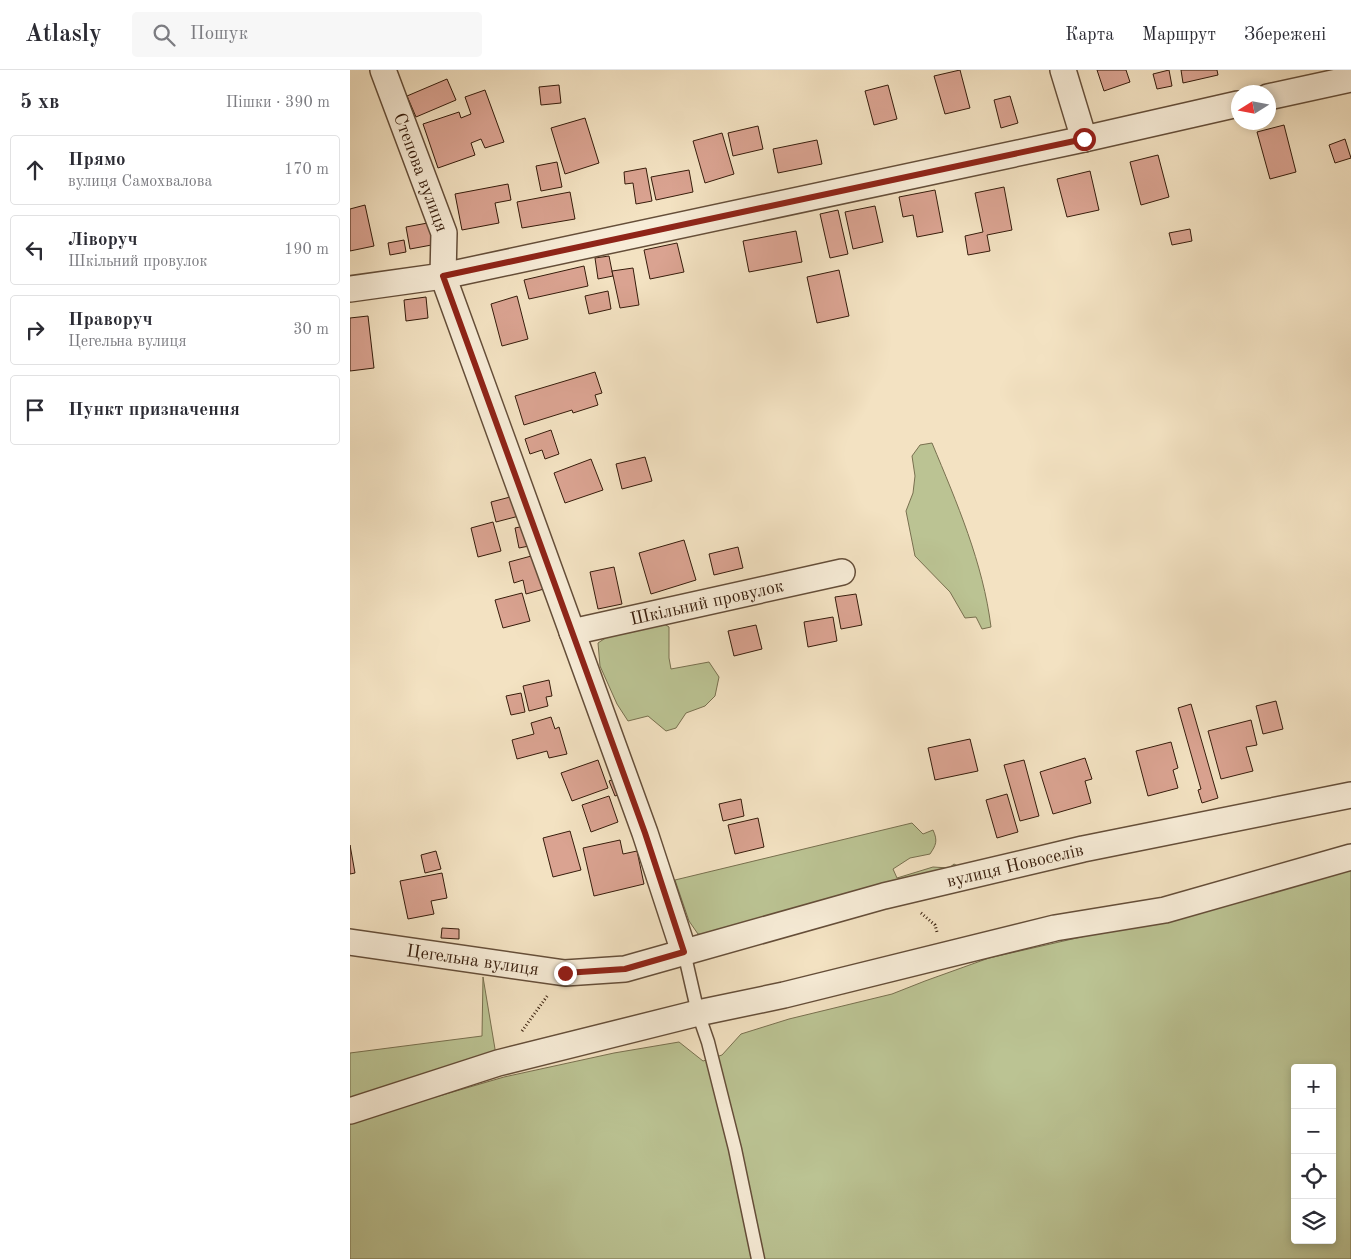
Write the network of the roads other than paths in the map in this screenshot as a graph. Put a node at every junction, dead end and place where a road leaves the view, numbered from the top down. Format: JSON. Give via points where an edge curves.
{"nodes":[{"id":1,"x":383,"y":70,"type":"edge"},
{"id":2,"x":1063,"y":70,"type":"edge"},
{"id":3,"x":1351,"y":78,"type":"edge"},
{"id":4,"x":1276,"y":95,"type":"edge"},
{"id":5,"x":1231,"y":106,"type":"edge"},
{"id":6,"x":1084,"y":139,"type":"junction"},
{"id":7,"x":443,"y":276,"type":"junction"},
{"id":8,"x":350,"y":288,"type":"edge"},
{"id":9,"x":842,"y":572,"type":"dead end"},
{"id":10,"x":572,"y":632,"type":"junction"},
{"id":11,"x":1351,"y":795,"type":"edge"},
{"id":12,"x":1351,"y":857,"type":"edge"},
{"id":13,"x":350,"y":942,"type":"edge"},
{"id":14,"x":684,"y":952,"type":"junction"},
{"id":15,"x":698,"y":1013,"type":"junction"},
{"id":16,"x":350,"y":1111,"type":"edge"},
{"id":17,"x":758,"y":1259,"type":"edge"}],
"edges":[{"from":1,"to":7,"type":"street","name":"Степова вулиця","via":[[444,234]]},
{"from":2,"to":6,"type":"street"},
{"from":3,"to":4,"type":"street"},
{"from":5,"to":6,"type":"street"},
{"from":6,"to":7,"type":"street"},
{"from":7,"to":8,"type":"street"},
{"from":7,"to":10,"type":"street"},
{"from":9,"to":10,"type":"street","name":"Шкільний провулок"},
{"from":10,"to":14,"type":"street","via":[[645,833]]},
{"from":11,"to":14,"type":"street","name":"вулиця Новоселів","via":[[1055,855],[884,896]]},
{"from":12,"to":15,"type":"street","via":[[1165,910],[1055,928],[784,996]]},
{"from":13,"to":14,"type":"street","name":"Цегельна вулиця","via":[[565,973],[625,969]]},
{"from":14,"to":15,"type":"lane"},
{"from":15,"to":16,"type":"street","via":[[498,1063]]},
{"from":15,"to":17,"type":"lane","via":[[735,1149]]}]}
